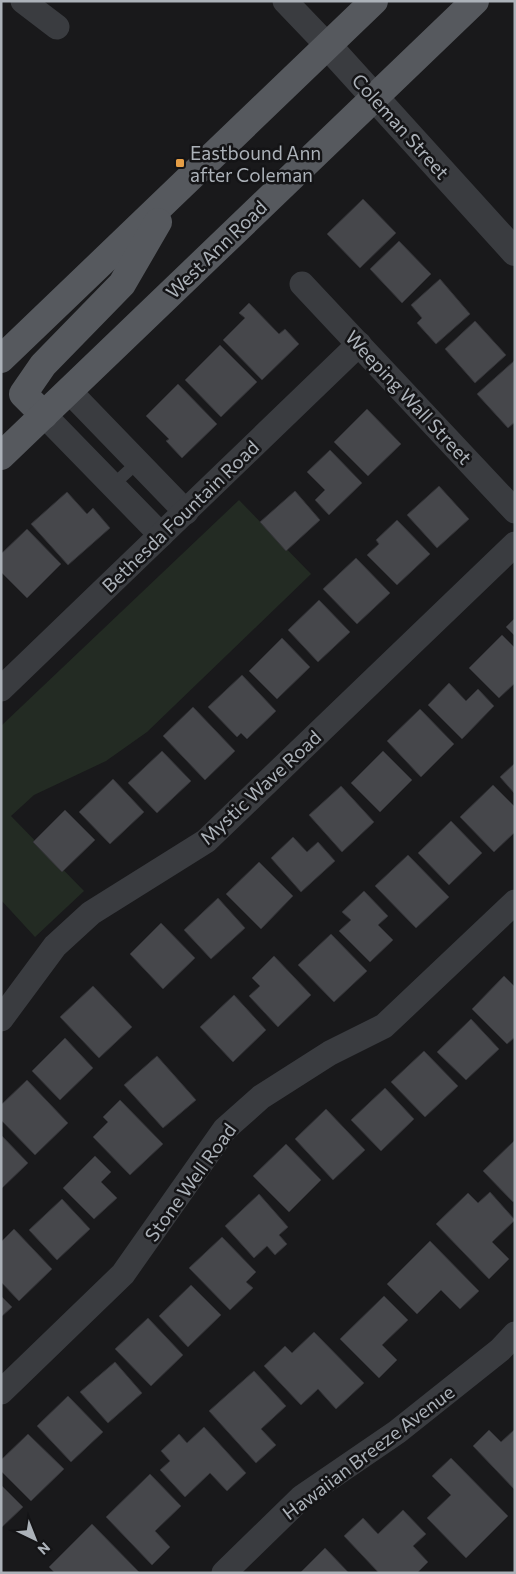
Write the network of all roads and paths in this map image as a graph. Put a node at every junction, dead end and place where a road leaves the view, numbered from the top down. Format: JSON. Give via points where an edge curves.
{"nodes":[{"id":1,"x":23,"y":1,"type":"edge"},
{"id":2,"x":285,"y":1,"type":"edge"},
{"id":3,"x":374,"y":1,"type":"edge"},
{"id":4,"x":475,"y":1,"type":"edge"},
{"id":5,"x":57,"y":26,"type":"dead end"},
{"id":6,"x":328,"y":46,"type":"junction"},
{"id":7,"x":375,"y":96,"type":"junction"},
{"id":8,"x":177,"y":191,"type":"junction"},
{"id":9,"x":515,"y":252,"type":"edge"},
{"id":10,"x":302,"y":284,"type":"dead end"},
{"id":11,"x":359,"y":344,"type":"junction"},
{"id":12,"x":1,"y":359,"type":"edge"},
{"id":13,"x":69,"y":391,"type":"junction"},
{"id":14,"x":44,"y":415,"type":"junction"},
{"id":15,"x":1,"y":456,"type":"edge"},
{"id":16,"x":138,"y":462,"type":"junction"},
{"id":17,"x":113,"y":485,"type":"junction"},
{"id":18,"x":515,"y":511,"type":"edge"},
{"id":19,"x":186,"y":512,"type":"junction"},
{"id":20,"x":161,"y":535,"type":"junction"},
{"id":21,"x":515,"y":544,"type":"edge"},
{"id":22,"x":1,"y":689,"type":"edge"},
{"id":23,"x":515,"y":902,"type":"edge"},
{"id":24,"x":1,"y":1019,"type":"edge"},
{"id":25,"x":515,"y":1334,"type":"edge"},
{"id":26,"x":1,"y":1392,"type":"edge"},
{"id":27,"x":224,"y":1573,"type":"edge"}],
"edges":[{"from":1,"to":5,"type":"street"},
{"from":2,"to":6,"type":"street","name":"Coleman Street"},
{"from":3,"to":6,"type":"main road"},
{"from":4,"to":7,"type":"main road","name":"West Ann Road"},
{"from":6,"to":7,"type":"street","name":"Coleman Street"},
{"from":6,"to":8,"type":"main road"},
{"from":7,"to":9,"type":"street","name":"Coleman Street"},
{"from":7,"to":13,"type":"main road","name":"West Ann Road"},
{"from":8,"to":12,"type":"main road"},
{"from":8,"to":14,"type":"main road","via":[[122,284],[43,365],[23,394]]},
{"from":10,"to":11,"type":"street","name":"Weeping Wall Street"},
{"from":11,"to":18,"type":"street","name":"Weeping Wall Street"},
{"from":11,"to":19,"type":"street","name":"Bethesda Fountain Road"},
{"from":13,"to":14,"type":"main road","name":"West Ann Road"},
{"from":13,"to":16,"type":"street"},
{"from":14,"to":15,"type":"main road","name":"West Ann Road"},
{"from":14,"to":17,"type":"street"},
{"from":16,"to":17,"type":"lane"},
{"from":16,"to":19,"type":"street"},
{"from":17,"to":20,"type":"street"},
{"from":19,"to":20,"type":"street","name":"Bethesda Fountain Road"},
{"from":20,"to":22,"type":"street","name":"Bethesda Fountain Road"},
{"from":21,"to":24,"type":"street","name":"Mystic Wave Road","via":[[206,841],[91,913],[56,946]]},
{"from":23,"to":26,"type":"street","name":"Stone Well Road","via":[[384,1026],[330,1054],[260,1097],[225,1129],[123,1274]]},
{"from":25,"to":27,"type":"street","name":"Hawaiian Breeze Avenue","via":[[500,1350],[397,1432],[302,1497]]}]}
